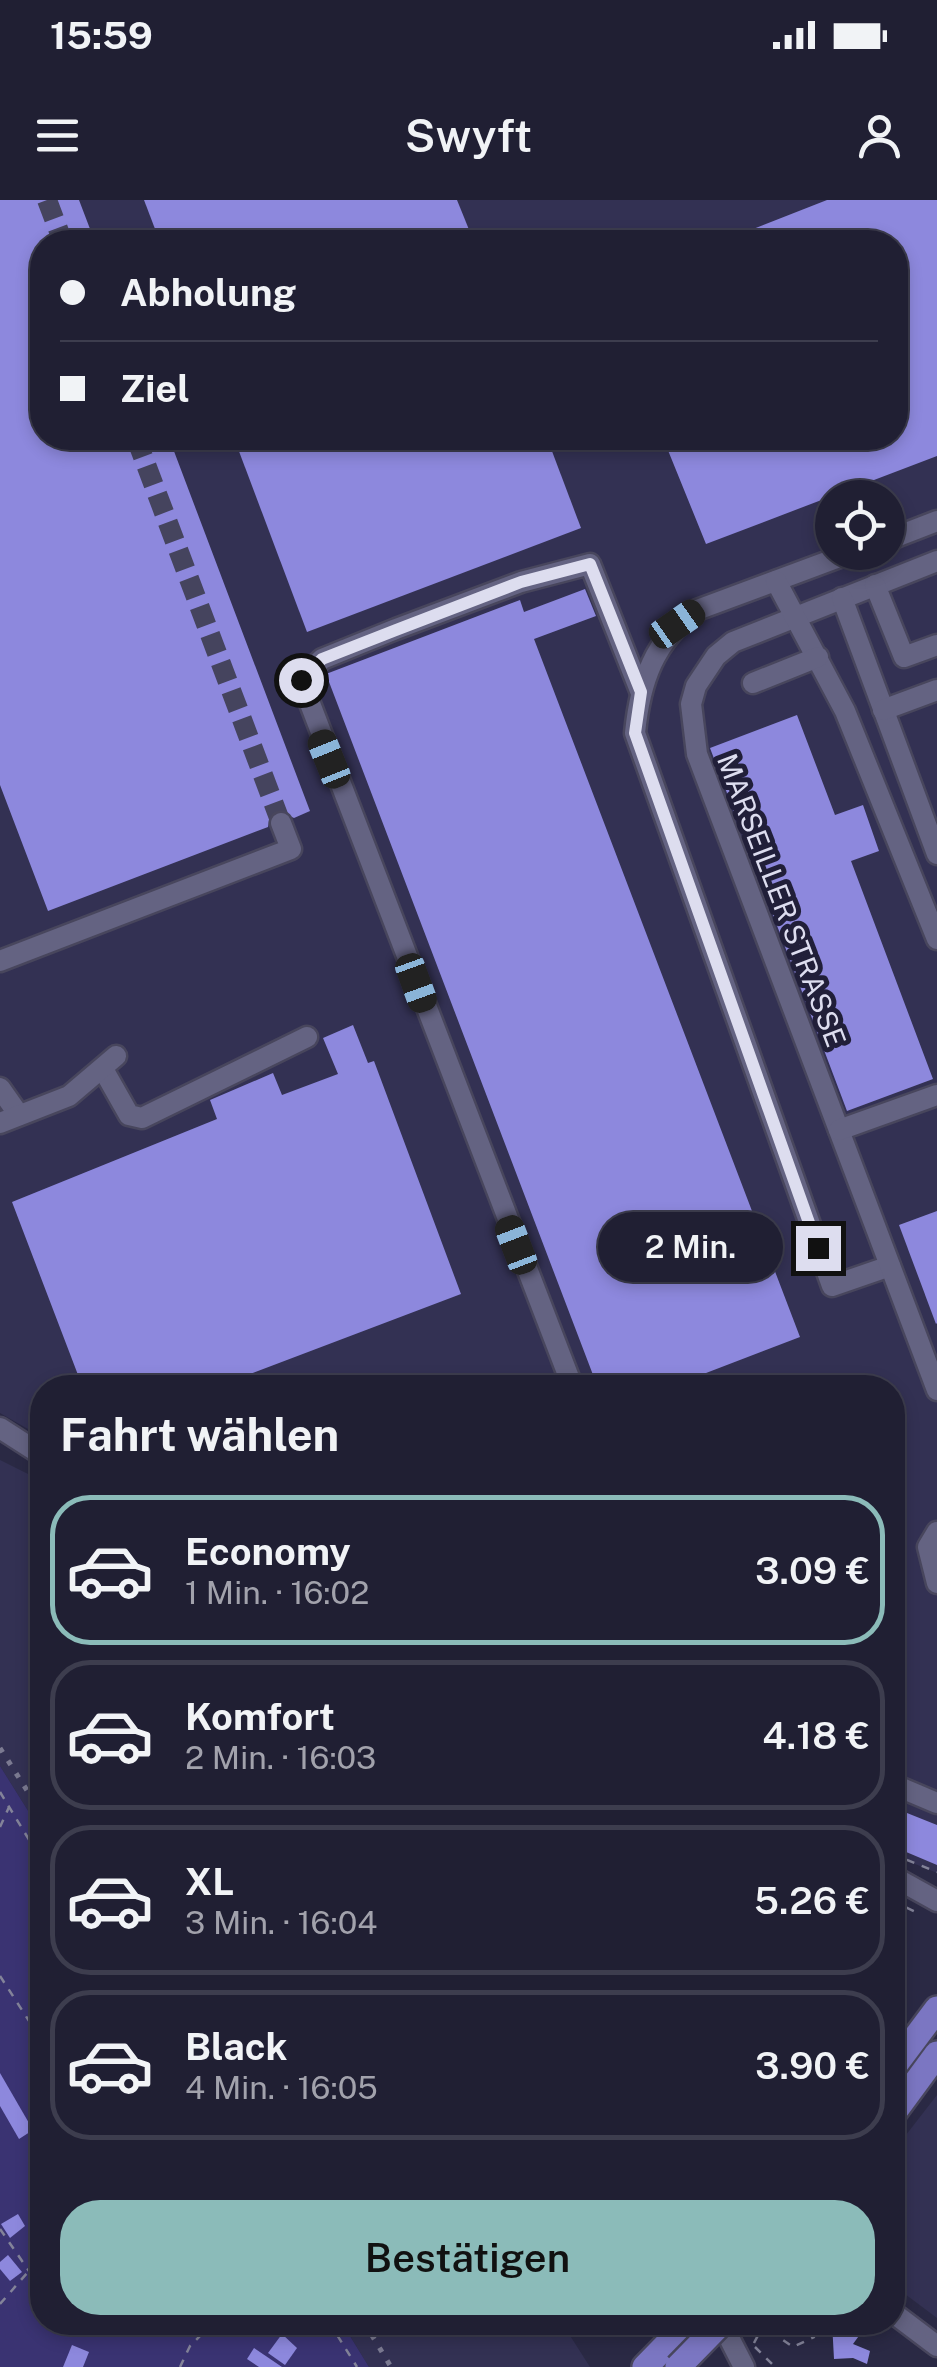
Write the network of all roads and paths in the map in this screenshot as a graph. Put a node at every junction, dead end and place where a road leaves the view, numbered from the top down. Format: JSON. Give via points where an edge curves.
{"nodes":[{"id":1,"x":937,"y":521,"type":"edge"},
{"id":2,"x":905,"y":533,"type":"edge"},
{"id":3,"x":937,"y":562,"type":"edge"},
{"id":4,"x":815,"y":566,"type":"edge"},
{"id":5,"x":776,"y":581,"type":"junction"},
{"id":6,"x":875,"y":585,"type":"junction"},
{"id":7,"x":842,"y":598,"type":"junction"},
{"id":8,"x":792,"y":618,"type":"junction"},
{"id":9,"x":937,"y":645,"type":"edge"},
{"id":10,"x":818,"y":658,"type":"junction"},
{"id":11,"x":753,"y":683,"type":"dead end"},
{"id":12,"x":641,"y":692,"type":"junction"},
{"id":13,"x":927,"y":694,"type":"edge"},
{"id":14,"x":883,"y":710,"type":"junction"},
{"id":15,"x":937,"y":710,"type":"edge"},
{"id":16,"x":281,"y":823,"type":"tunnel mouth"},
{"id":17,"x":937,"y":854,"type":"edge"},
{"id":18,"x":937,"y":939,"type":"edge"},
{"id":19,"x":0,"y":961,"type":"edge"},
{"id":20,"x":306,"y":1038,"type":"dead end"},
{"id":21,"x":0,"y":1088,"type":"edge"},
{"id":22,"x":937,"y":1095,"type":"edge"},
{"id":23,"x":10,"y":1119,"type":"edge"},
{"id":24,"x":839,"y":1130,"type":"junction"},
{"id":25,"x":890,"y":1266,"type":"junction"},
{"id":26,"x":568,"y":1375,"type":"edge"},
{"id":27,"x":937,"y":1390,"type":"edge"},
{"id":28,"x":0,"y":1428,"type":"edge"},
{"id":29,"x":30,"y":1447,"type":"edge"},
{"id":30,"x":937,"y":1532,"type":"edge"},
{"id":31,"x":937,"y":1583,"type":"edge"},
{"id":32,"x":905,"y":1789,"type":"edge"},
{"id":33,"x":0,"y":1792,"type":"edge"},
{"id":34,"x":937,"y":1803,"type":"edge"},
{"id":35,"x":9,"y":1807,"type":"junction"},
{"id":36,"x":0,"y":1827,"type":"edge"},
{"id":37,"x":30,"y":1841,"type":"edge"},
{"id":38,"x":905,"y":1859,"type":"edge"},
{"id":39,"x":937,"y":1872,"type":"edge"},
{"id":40,"x":905,"y":1876,"type":"edge"},
{"id":41,"x":937,"y":1884,"type":"edge"},
{"id":42,"x":905,"y":1885,"type":"edge"},
{"id":43,"x":929,"y":1908,"type":"edge"},
{"id":44,"x":0,"y":1976,"type":"edge"},
{"id":45,"x":937,"y":2009,"type":"edge"},
{"id":46,"x":30,"y":2022,"type":"edge"},
{"id":47,"x":905,"y":2052,"type":"edge"},
{"id":48,"x":934,"y":2063,"type":"edge"},
{"id":49,"x":905,"y":2099,"type":"edge"},
{"id":50,"x":0,"y":2229,"type":"edge"},
{"id":51,"x":30,"y":2272,"type":"joint"},
{"id":52,"x":0,"y":2304,"type":"edge"},
{"id":53,"x":905,"y":2322,"type":"edge"},
{"id":54,"x":201,"y":2335,"type":"edge"},
{"id":55,"x":338,"y":2335,"type":"edge"},
{"id":56,"x":676,"y":2335,"type":"edge"},
{"id":57,"x":709,"y":2335,"type":"edge"},
{"id":58,"x":728,"y":2335,"type":"edge"},
{"id":59,"x":748,"y":2335,"type":"edge"},
{"id":60,"x":758,"y":2335,"type":"edge"},
{"id":61,"x":776,"y":2335,"type":"edge"},
{"id":62,"x":815,"y":2335,"type":"edge"},
{"id":63,"x":753,"y":2346,"type":"junction"},
{"id":64,"x":937,"y":2346,"type":"edge"},
{"id":65,"x":353,"y":2361,"type":"junction"},
{"id":66,"x":180,"y":2367,"type":"edge"},
{"id":67,"x":349,"y":2367,"type":"edge"},
{"id":68,"x":357,"y":2367,"type":"edge"},
{"id":69,"x":645,"y":2367,"type":"edge"},
{"id":70,"x":678,"y":2367,"type":"edge"},
{"id":71,"x":744,"y":2367,"type":"edge"},
{"id":72,"x":775,"y":2367,"type":"edge"}],
"edges":[{"from":1,"to":2,"type":"street"},
{"from":3,"to":6,"type":"street","name":"MARSEILLER STRASSE"},
{"from":4,"to":5,"type":"street"},
{"from":5,"to":8,"type":"street"},
{"from":5,"to":12,"type":"street","via":[[696,610],[677,624],[658,647]]},
{"from":6,"to":7,"type":"street","name":"MARSEILLER STRASSE"},
{"from":6,"to":9,"type":"street","via":[[904,658]]},
{"from":7,"to":8,"type":"street","name":"MARSEILLER STRASSE"},
{"from":7,"to":14,"type":"street"},
{"from":8,"to":10,"type":"street"},
{"from":8,"to":24,"type":"street","name":"MARSEILLER STRASSE","via":[[716,656],[696,686],[692,729]]},
{"from":10,"to":11,"type":"street"},
{"from":10,"to":18,"type":"street","via":[[846,711]]},
{"from":12,"to":25,"type":"street","via":[[635,733],[832,1286]]},
{"from":12,"to":26,"type":"street","via":[[590,564],[521,582],[322,659],[301,680]]},
{"from":13,"to":14,"type":"street"},
{"from":13,"to":15,"type":"street"},
{"from":14,"to":17,"type":"street"},
{"from":16,"to":19,"type":"street","via":[[291,849]]},
{"from":20,"to":23,"type":"street","via":[[142,1118],[128,1115],[110,1062],[69,1096]]},
{"from":21,"to":23,"type":"street"},
{"from":22,"to":24,"type":"street"},
{"from":24,"to":25,"type":"street","name":"MARSEILLER STRASSE"},
{"from":25,"to":27,"type":"street","name":"MARSEILLER STRASSE"},
{"from":28,"to":29,"type":"street"},
{"from":30,"to":31,"type":"street","via":[[928,1548]]},
{"from":32,"to":34,"type":"street"},
{"from":33,"to":35,"type":"path"},
{"from":35,"to":36,"type":"path"},
{"from":35,"to":37,"type":"path"},
{"from":38,"to":39,"type":"path"},
{"from":40,"to":41,"type":"street"},
{"from":42,"to":43,"type":"street"},
{"from":44,"to":46,"type":"path"},
{"from":45,"to":47,"type":"main road"},
{"from":48,"to":49,"type":"main road"},
{"from":50,"to":51,"type":"path"},
{"from":51,"to":52,"type":"path"},
{"from":53,"to":64,"type":"street"},
{"from":54,"to":66,"type":"path"},
{"from":55,"to":65,"type":"path"},
{"from":56,"to":69,"type":"main road"},
{"from":57,"to":70,"type":"main road","bridge":true},
{"from":58,"to":71,"type":"street"},
{"from":59,"to":63,"type":"path"},
{"from":60,"to":63,"type":"path"},
{"from":61,"to":62,"type":"path","bridge":true,"via":[[793,2347]]},
{"from":63,"to":72,"type":"path"},
{"from":65,"to":67,"type":"path"},
{"from":65,"to":68,"type":"path"}]}
